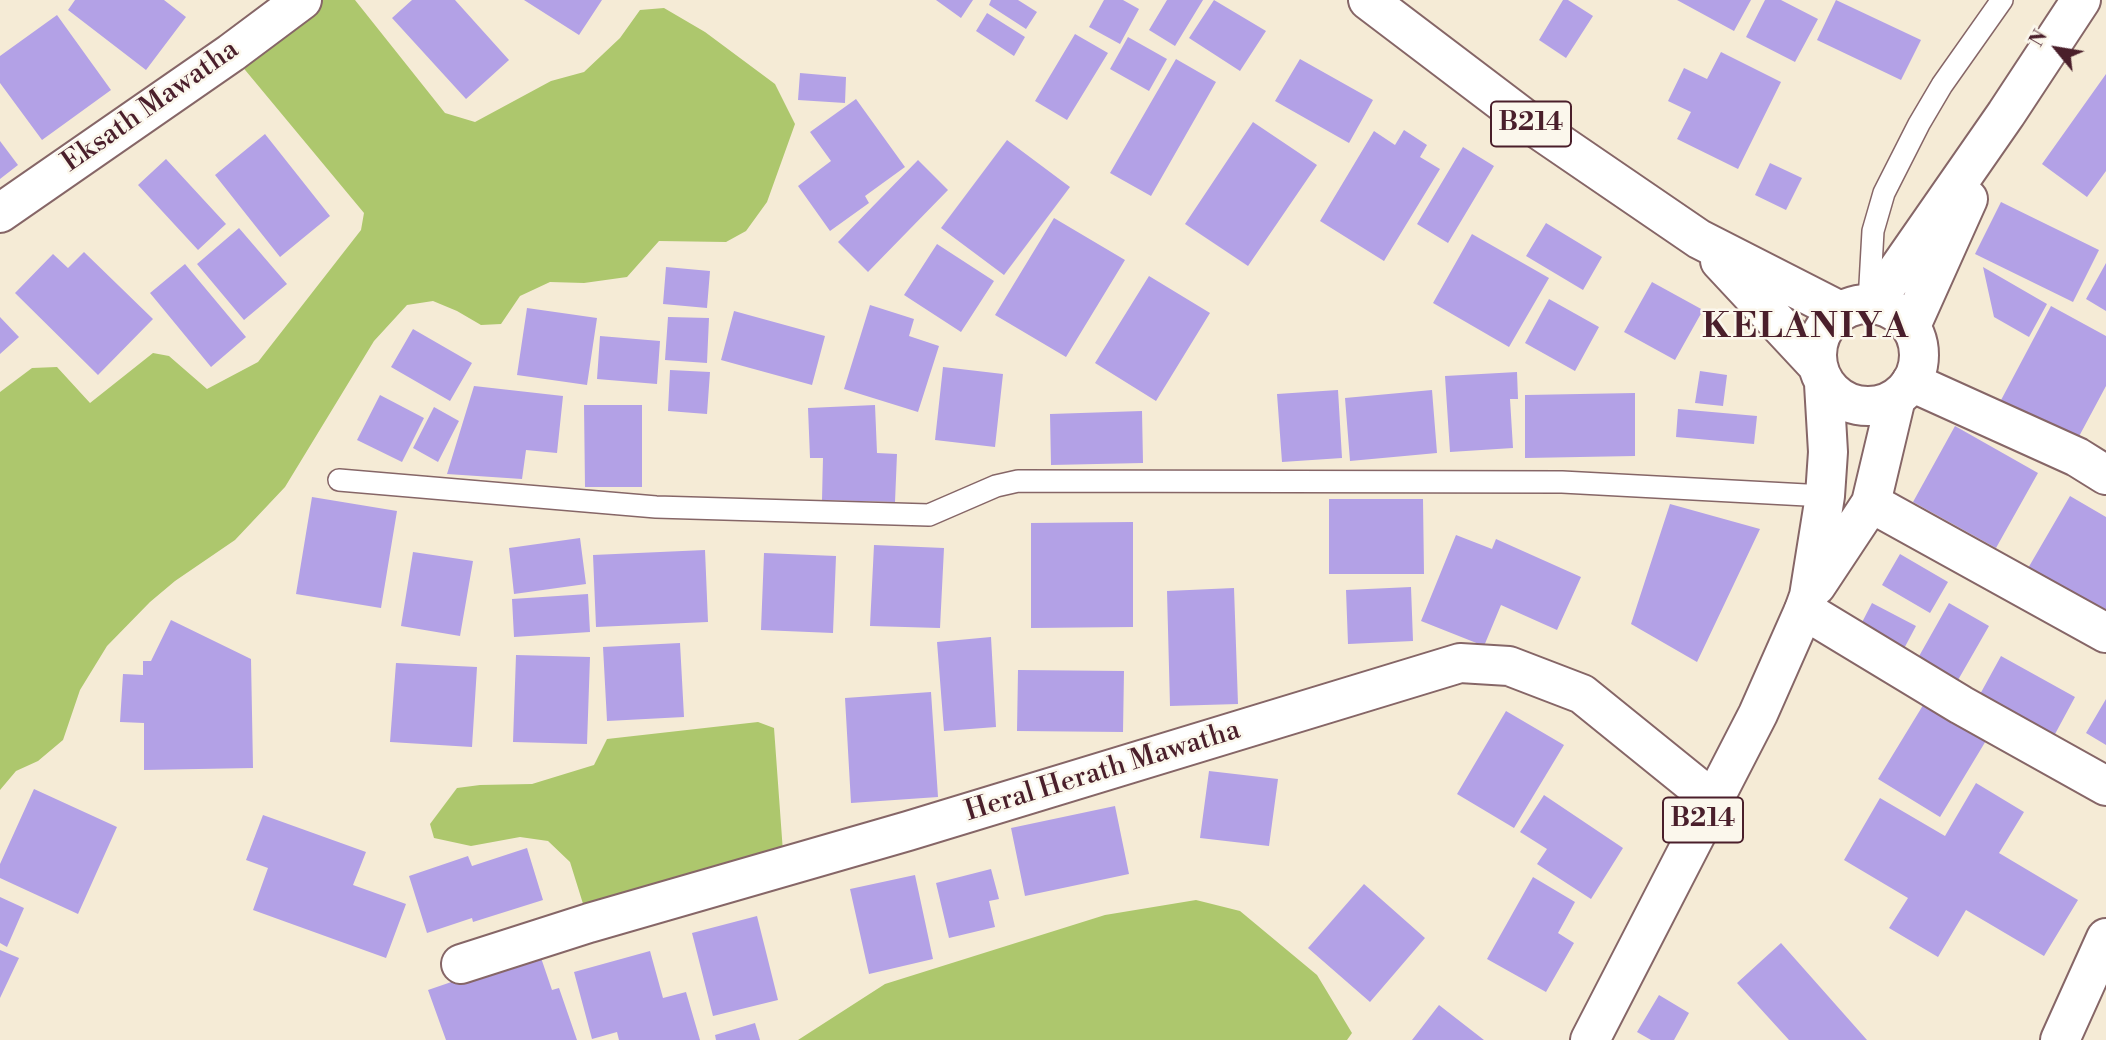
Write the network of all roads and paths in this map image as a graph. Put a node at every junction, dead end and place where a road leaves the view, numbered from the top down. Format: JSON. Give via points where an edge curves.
{"nodes":[{"id":1,"x":302,"y":0,"type":"edge"},
{"id":2,"x":1368,"y":0,"type":"edge"},
{"id":3,"x":2003,"y":0,"type":"edge"},
{"id":4,"x":2081,"y":0,"type":"edge"},
{"id":5,"x":2006,"y":114,"type":"junction"},
{"id":6,"x":0,"y":213,"type":"edge"},
{"id":7,"x":1699,"y":239,"type":"junction"},
{"id":8,"x":1861,"y":306,"type":"junction"},
{"id":9,"x":1911,"y":326,"type":"junction"},
{"id":10,"x":1820,"y":374,"type":"junction"},
{"id":11,"x":1904,"y":390,"type":"junction"},
{"id":12,"x":2106,"y":475,"type":"edge"},
{"id":13,"x":339,"y":480,"type":"dead end"},
{"id":14,"x":1825,"y":496,"type":"junction"},
{"id":15,"x":1871,"y":503,"type":"junction"},
{"id":16,"x":1806,"y":603,"type":"junction"},
{"id":17,"x":2106,"y":633,"type":"edge"},
{"id":18,"x":2106,"y":786,"type":"edge"},
{"id":19,"x":1713,"y":800,"type":"junction"},
{"id":20,"x":2106,"y":938,"type":"edge"},
{"id":21,"x":461,"y":964,"type":"dead end"},
{"id":22,"x":1590,"y":1040,"type":"edge"},
{"id":23,"x":2060,"y":1040,"type":"edge"}],
"edges":[{"from":1,"to":6,"type":"street","name":"Eksath Mawatha"},
{"from":2,"to":7,"type":"street","number":"B214","via":[[1538,129]]},
{"from":3,"to":8,"type":"lane","via":[[1942,85],[1884,193]]},
{"from":4,"to":5,"type":"street"},
{"from":5,"to":8,"type":"street"},
{"from":5,"to":9,"type":"street"},
{"from":7,"to":8,"type":"street","number":"B214"},
{"from":7,"to":10,"type":"street","number":"B214"},
{"from":8,"to":9,"type":"street","via":[[1897,311]]},
{"from":8,"to":10,"type":"street","via":[[1825,326],[1817,343]]},
{"from":9,"to":11,"type":"street","via":[[1919,346],[1917,369]]},
{"from":10,"to":11,"type":"street","via":[[1839,399],[1859,406],[1880,405]]},
{"from":10,"to":14,"type":"street","number":"B214","via":[[1828,453]]},
{"from":11,"to":12,"type":"street","via":[[2077,457]]},
{"from":11,"to":15,"type":"street","number":"B214"},
{"from":13,"to":14,"type":"lane","via":[[656,507],[929,515],[1018,481],[1562,482]]},
{"from":14,"to":16,"type":"street","number":"B214"},
{"from":15,"to":16,"type":"street","number":"B214"},
{"from":15,"to":17,"type":"street"},
{"from":16,"to":18,"type":"street","via":[[1961,705]]},
{"from":16,"to":19,"type":"street","number":"B214","via":[[1758,714]]},
{"from":19,"to":21,"type":"street","name":"Heral Herath Mawatha","via":[[1582,694],[1509,666],[1460,663]]},
{"from":19,"to":22,"type":"street","number":"B214"},
{"from":20,"to":23,"type":"street"}]}
